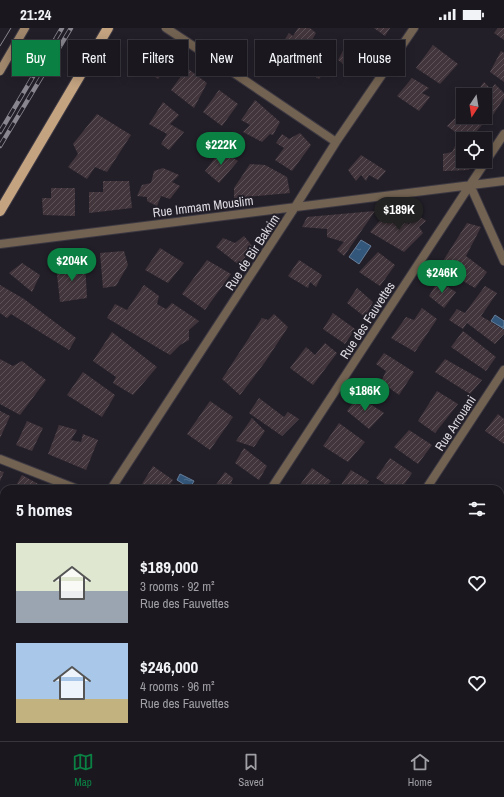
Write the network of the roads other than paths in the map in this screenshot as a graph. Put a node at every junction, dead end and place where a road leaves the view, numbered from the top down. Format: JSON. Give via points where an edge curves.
{"nodes":[{"id":1,"x":26,"y":28,"type":"edge"},
{"id":2,"x":108,"y":28,"type":"edge"},
{"id":3,"x":166,"y":28,"type":"edge"},
{"id":4,"x":414,"y":28,"type":"edge"},
{"id":5,"x":0,"y":71,"type":"edge"},
{"id":6,"x":504,"y":134,"type":"edge"},
{"id":7,"x":336,"y":142,"type":"junction"},
{"id":8,"x":504,"y":181,"type":"edge"},
{"id":9,"x":470,"y":185,"type":"junction"},
{"id":10,"x":295,"y":207,"type":"junction"},
{"id":11,"x":0,"y":211,"type":"edge"},
{"id":12,"x":0,"y":244,"type":"edge"},
{"id":13,"x":504,"y":261,"type":"edge"},
{"id":14,"x":504,"y":370,"type":"edge"},
{"id":15,"x":0,"y":458,"type":"edge"},
{"id":16,"x":67,"y":485,"type":"edge"},
{"id":17,"x":114,"y":485,"type":"edge"},
{"id":18,"x":274,"y":485,"type":"edge"},
{"id":19,"x":429,"y":485,"type":"edge"}],
"edges":[{"from":1,"to":5,"type":"main road"},
{"from":2,"to":11,"type":"main road"},
{"from":3,"to":7,"type":"street"},
{"from":4,"to":7,"type":"street","name":"Rue de Bir Bakrim"},
{"from":6,"to":9,"type":"street","name":"Rue des Fauvettes"},
{"from":7,"to":10,"type":"street","name":"Rue de Bir Bakrim"},
{"from":8,"to":9,"type":"street","name":"Rue Immam Mouslim"},
{"from":9,"to":10,"type":"street","name":"Rue Immam Mouslim"},
{"from":9,"to":13,"type":"street"},
{"from":9,"to":18,"type":"street","name":"Rue des Fauvettes"},
{"from":10,"to":12,"type":"street","name":"Rue Immam Mouslim"},
{"from":10,"to":17,"type":"street","name":"Rue de Bir Bakrim"},
{"from":14,"to":19,"type":"street","name":"Rue Arrouani"},
{"from":15,"to":16,"type":"street"}]}
